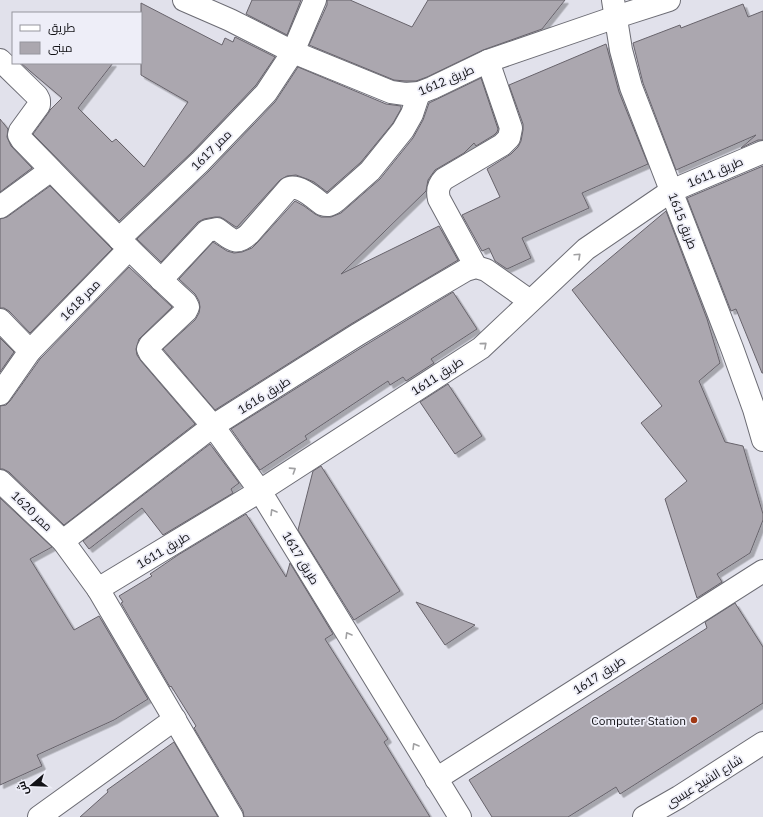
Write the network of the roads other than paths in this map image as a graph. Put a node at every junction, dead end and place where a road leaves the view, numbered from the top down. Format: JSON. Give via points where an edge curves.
{"nodes":[{"id":1,"x":184,"y":0,"type":"edge"},
{"id":2,"x":315,"y":0,"type":"edge"},
{"id":3,"x":669,"y":0,"type":"edge"},
{"id":4,"x":207,"y":4,"type":"edge"},
{"id":5,"x":614,"y":9,"type":"edge"},
{"id":6,"x":293,"y":52,"type":"junction"},
{"id":7,"x":0,"y":60,"type":"edge"},
{"id":8,"x":488,"y":61,"type":"junction"},
{"id":9,"x":419,"y":93,"type":"junction"},
{"id":10,"x":763,"y":152,"type":"edge"},
{"id":11,"x":51,"y":170,"type":"junction"},
{"id":12,"x":671,"y":191,"type":"junction"},
{"id":13,"x":0,"y":207,"type":"edge"},
{"id":14,"x":124,"y":244,"type":"junction"},
{"id":15,"x":476,"y":267,"type":"junction"},
{"id":16,"x":161,"y":280,"type":"junction"},
{"id":17,"x":530,"y":301,"type":"junction"},
{"id":18,"x":0,"y":320,"type":"edge"},
{"id":19,"x":30,"y":351,"type":"junction"},
{"id":20,"x":0,"y":394,"type":"edge"},
{"id":21,"x":213,"y":426,"type":"junction"},
{"id":22,"x":763,"y":440,"type":"edge"},
{"id":23,"x":0,"y":480,"type":"edge"},
{"id":24,"x":260,"y":491,"type":"junction"},
{"id":25,"x":63,"y":541,"type":"junction"},
{"id":26,"x":763,"y":571,"type":"edge"},
{"id":27,"x":98,"y":588,"type":"junction"},
{"id":28,"x":175,"y":719,"type":"junction"},
{"id":29,"x":763,"y":743,"type":"edge"},
{"id":30,"x":436,"y":779,"type":"junction"},
{"id":31,"x":39,"y":817,"type":"edge"},
{"id":32,"x":232,"y":817,"type":"edge"},
{"id":33,"x":460,"y":817,"type":"edge"},
{"id":34,"x":644,"y":817,"type":"edge"}],
"edges":[{"from":1,"to":4,"type":"street","name":"طريق 1612"},
{"from":2,"to":6,"type":"street","name":"ممر 1617"},
{"from":3,"to":5,"type":"street","name":"طريق 1612"},
{"from":4,"to":6,"type":"street","name":"طريق 1612"},
{"from":5,"to":8,"type":"street","name":"طريق 1612"},
{"from":5,"to":12,"type":"street","name":"طريق 1615","via":[[631,87]]},
{"from":6,"to":9,"type":"street","name":"طريق 1612","via":[[391,92]]},
{"from":6,"to":14,"type":"street","name":"ممر 1617","via":[[266,93]]},
{"from":7,"to":11,"type":"street","via":[[39,100],[39,105],[19,135]]},
{"from":8,"to":9,"type":"street","name":"طريق 1612"},
{"from":8,"to":15,"type":"street","via":[[511,128],[509,138],[502,146],[444,179],[437,194]]},
{"from":9,"to":16,"type":"street","via":[[403,130],[370,171],[336,202],[331,205],[322,204],[299,188],[289,188],[240,241],[235,241],[217,229],[207,231]]},
{"from":10,"to":12,"type":"street","name":"طريق 1611"},
{"from":11,"to":13,"type":"street"},
{"from":11,"to":14,"type":"street"},
{"from":17,"to":12,"type":"street","name":"طريق 1611","one_way":true,"via":[[586,249]]},
{"from":12,"to":22,"type":"street","name":"طريق 1615","via":[[732,348]]},
{"from":14,"to":16,"type":"street"},
{"from":14,"to":19,"type":"street","name":"ممر 1618"},
{"from":15,"to":17,"type":"street","via":[[486,270]]},
{"from":15,"to":21,"type":"street","name":"طريق 1616","via":[[466,270],[411,302]]},
{"from":16,"to":21,"type":"street","name":"طريق 1617","via":[[188,307],[148,349]]},
{"from":24,"to":17,"type":"street","name":"طريق 1611","one_way":true,"via":[[481,348]]},
{"from":18,"to":19,"type":"street"},
{"from":19,"to":20,"type":"street","name":"ممر 1618"},
{"from":21,"to":24,"type":"street","name":"طريق 1617"},
{"from":21,"to":25,"type":"street","name":"طريق 1616"},
{"from":23,"to":25,"type":"street","name":"ممر 1620"},
{"from":24,"to":27,"type":"street","name":"طريق 1611"},
{"from":30,"to":24,"type":"street","name":"طريق 1617","one_way":true},
{"from":25,"to":27,"type":"street"},
{"from":26,"to":30,"type":"street","name":"طريق 1617"},
{"from":27,"to":28,"type":"street"},
{"from":28,"to":31,"type":"street"},
{"from":28,"to":32,"type":"street"},
{"from":29,"to":34,"type":"street","name":"شارع الشيخ عيسى"},
{"from":30,"to":33,"type":"street","name":"طريق 1617"}]}
